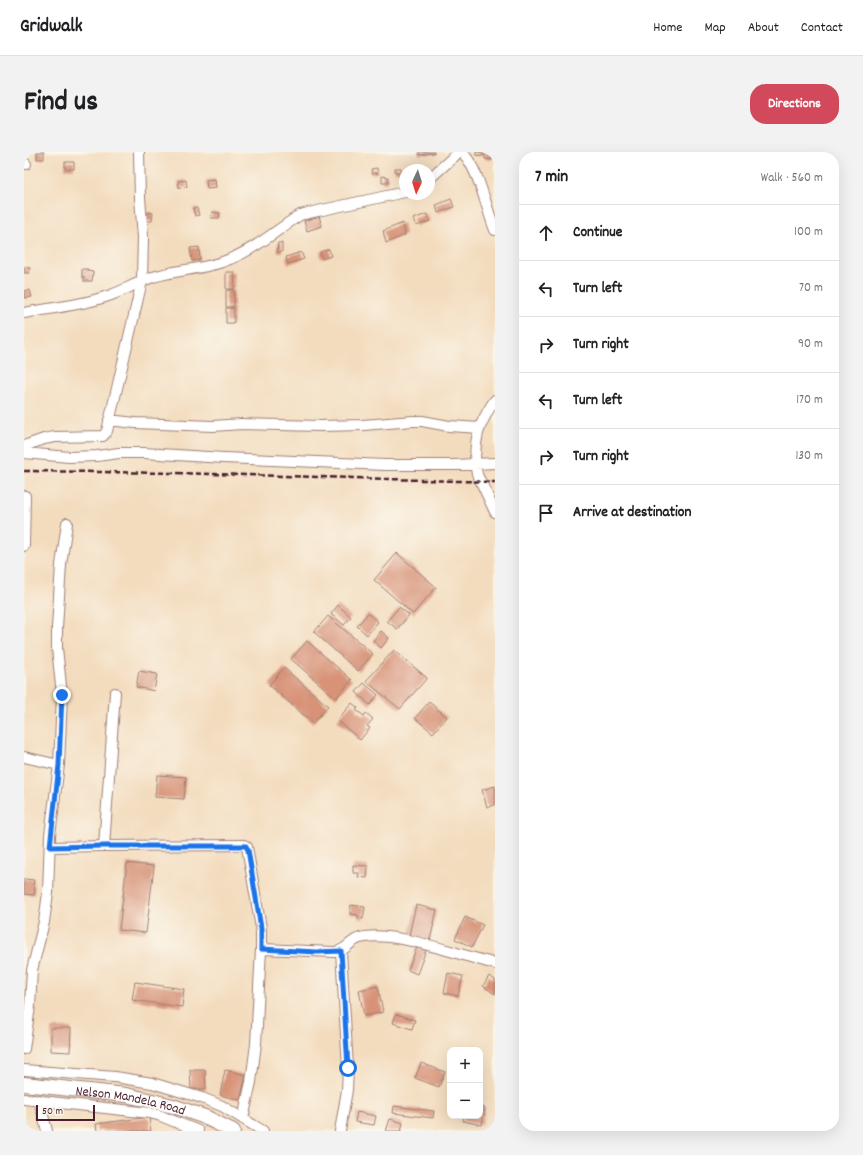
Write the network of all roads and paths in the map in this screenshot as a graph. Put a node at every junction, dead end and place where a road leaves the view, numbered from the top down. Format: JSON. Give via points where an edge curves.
{"nodes":[{"id":1,"x":139,"y":152,"type":"edge"},
{"id":2,"x":459,"y":152,"type":"edge"},
{"id":3,"x":462,"y":152,"type":"edge"},
{"id":4,"x":435,"y":174,"type":"edge"},
{"id":5,"x":399,"y":193,"type":"edge"},
{"id":6,"x":495,"y":230,"type":"edge"},
{"id":7,"x":142,"y":281,"type":"junction"},
{"id":8,"x":24,"y":313,"type":"edge"},
{"id":9,"x":495,"y":400,"type":"edge"},
{"id":10,"x":109,"y":420,"type":"junction"},
{"id":11,"x":480,"y":428,"type":"junction"},
{"id":12,"x":24,"y":446,"type":"edge"},
{"id":13,"x":24,"y":453,"type":"edge"},
{"id":14,"x":475,"y":463,"type":"junction"},
{"id":15,"x":495,"y":463,"type":"edge"},
{"id":16,"x":26,"y":496,"type":"dead end"},
{"id":17,"x":495,"y":512,"type":"edge"},
{"id":18,"x":67,"y":523,"type":"dead end"},
{"id":19,"x":24,"y":546,"type":"edge"},
{"id":20,"x":115,"y":693,"type":"dead end"},
{"id":21,"x":24,"y":757,"type":"edge"},
{"id":22,"x":59,"y":765,"type":"junction"},
{"id":23,"x":104,"y":846,"type":"junction"},
{"id":24,"x":50,"y":847,"type":"junction"},
{"id":25,"x":261,"y":949,"type":"junction"},
{"id":26,"x":341,"y":951,"type":"junction"},
{"id":27,"x":495,"y":964,"type":"edge"},
{"id":28,"x":28,"y":968,"type":"edge"},
{"id":29,"x":24,"y":1049,"type":"edge"},
{"id":30,"x":24,"y":1070,"type":"edge"},
{"id":31,"x":24,"y":1084,"type":"edge"},
{"id":32,"x":24,"y":1098,"type":"edge"},
{"id":33,"x":39,"y":1100,"type":"junction"},
{"id":34,"x":243,"y":1119,"type":"junction"},
{"id":35,"x":46,"y":1131,"type":"edge"},
{"id":36,"x":198,"y":1131,"type":"edge"},
{"id":37,"x":233,"y":1131,"type":"edge"},
{"id":38,"x":263,"y":1131,"type":"edge"},
{"id":39,"x":340,"y":1131,"type":"edge"}],
"edges":[{"from":1,"to":7,"type":"street","via":[[143,237]]},
{"from":2,"to":4,"type":"street"},
{"from":3,"to":6,"type":"street","via":[[467,157],[481,188]]},
{"from":5,"to":7,"type":"street","via":[[304,214],[230,260]]},
{"from":7,"to":8,"type":"street","via":[[98,299]]},
{"from":7,"to":10,"type":"street"},
{"from":9,"to":11,"type":"street"},
{"from":10,"to":11,"type":"street","via":[[135,424],[213,426],[363,425],[422,421]]},
{"from":10,"to":12,"type":"street","via":[[103,436],[55,437]]},
{"from":11,"to":14,"type":"street"},
{"from":13,"to":14,"type":"street","via":[[69,457],[144,453],[369,465]]},
{"from":14,"to":15,"type":"street"},
{"from":14,"to":17,"type":"street","via":[[478,478]]},
{"from":16,"to":19,"type":"street"},
{"from":18,"to":22,"type":"street","via":[[57,628],[62,695]]},
{"from":20,"to":23,"type":"street"},
{"from":21,"to":22,"type":"street"},
{"from":22,"to":24,"type":"street"},
{"from":23,"to":24,"type":"street"},
{"from":23,"to":25,"type":"street","via":[[246,846],[261,928]]},
{"from":24,"to":28,"type":"street","via":[[46,912]]},
{"from":25,"to":26,"type":"street"},
{"from":25,"to":34,"type":"street","via":[[256,1044]]},
{"from":26,"to":27,"type":"street","via":[[360,938],[386,937],[423,944]]},
{"from":26,"to":39,"type":"street","via":[[348,1068]]},
{"from":28,"to":29,"type":"street","via":[[30,1006]]},
{"from":30,"to":34,"type":"street","via":[[109,1077],[152,1084],[202,1098]]},
{"from":31,"to":37,"type":"main road","name":"Nelson Mandela Road","via":[[126,1095],[173,1106],[205,1117]]},
{"from":32,"to":33,"type":"street"},
{"from":33,"to":35,"type":"street"},
{"from":33,"to":36,"type":"street","via":[[150,1113]]},
{"from":34,"to":38,"type":"street"}]}
